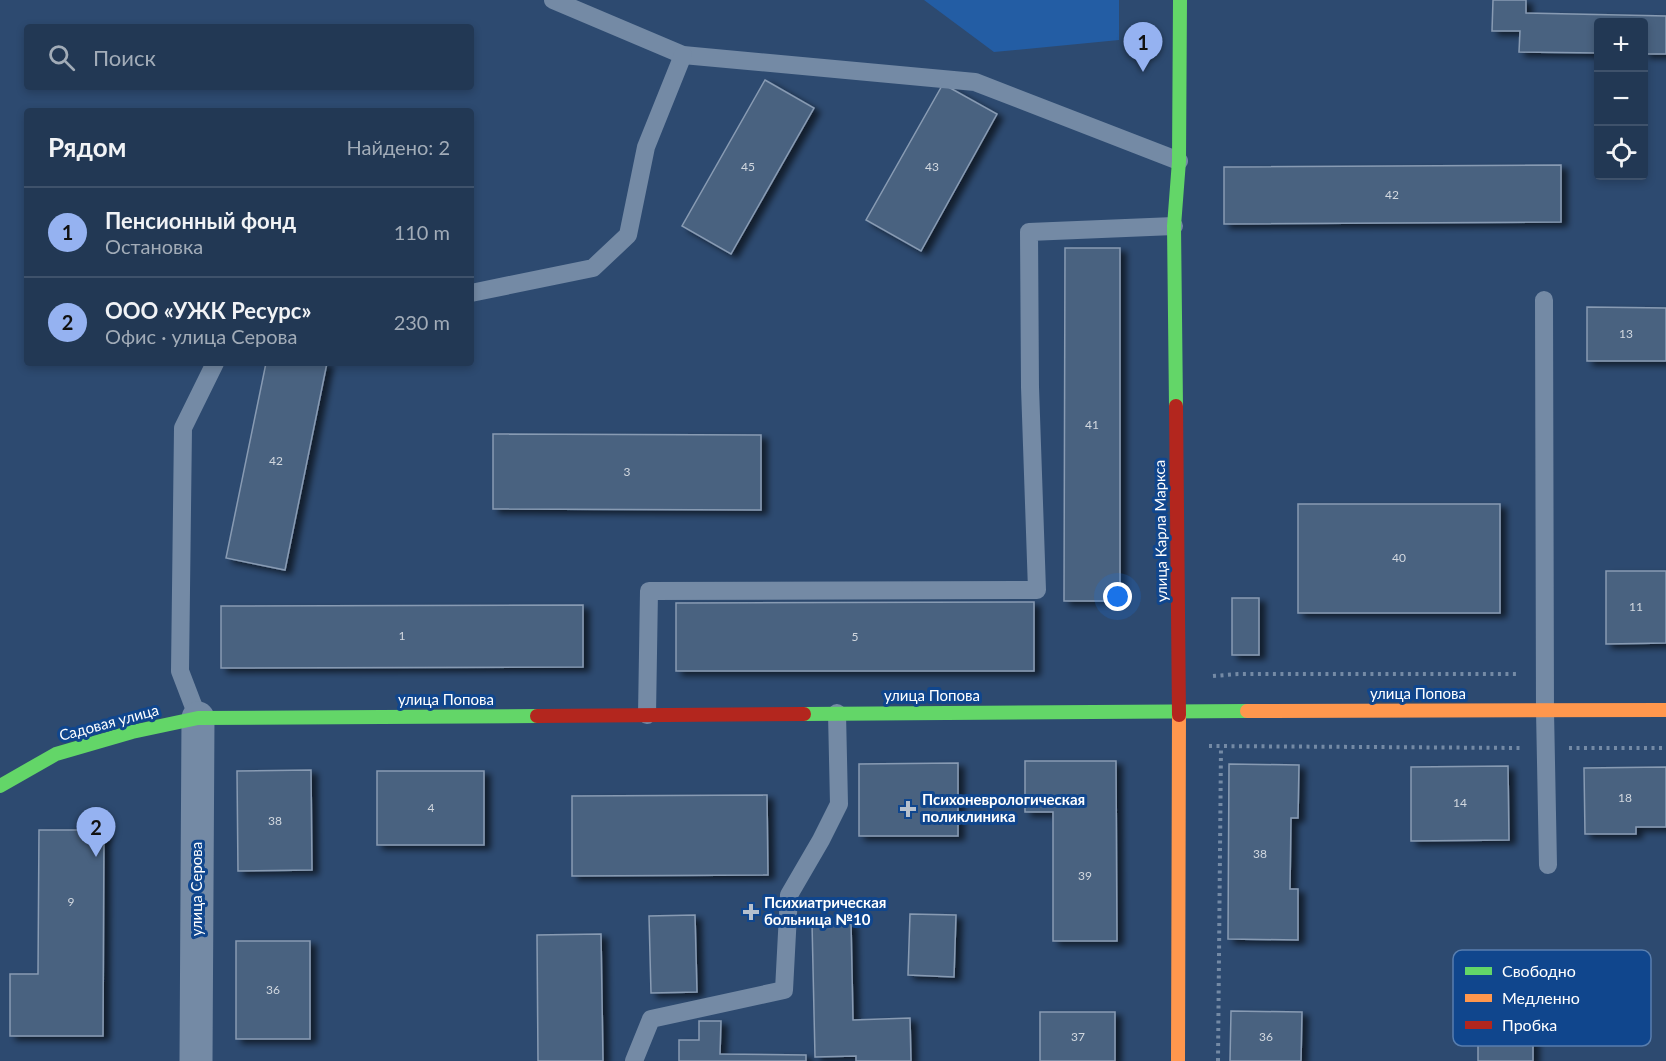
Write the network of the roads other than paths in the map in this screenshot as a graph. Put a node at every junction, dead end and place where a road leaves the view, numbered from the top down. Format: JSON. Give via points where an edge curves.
{"nodes":[{"id":1,"x":553,"y":0,"type":"edge"},
{"id":2,"x":1179,"y":0,"type":"edge"},
{"id":3,"x":683,"y":55,"type":"junction"},
{"id":4,"x":1179,"y":161,"type":"junction"},
{"id":5,"x":1174,"y":226,"type":"junction"},
{"id":6,"x":474,"y":292,"type":"edge"},
{"id":7,"x":1544,"y":300,"type":"dead end"},
{"id":8,"x":214,"y":366,"type":"edge"},
{"id":9,"x":1666,"y":710,"type":"edge"},
{"id":10,"x":1179,"y":711,"type":"junction"},
{"id":11,"x":1545,"y":711,"type":"junction"},
{"id":12,"x":837,"y":713,"type":"junction"},
{"id":13,"x":647,"y":715,"type":"junction"},
{"id":14,"x":198,"y":718,"type":"junction"},
{"id":15,"x":0,"y":786,"type":"edge"},
{"id":16,"x":1548,"y":865,"type":"dead end"},
{"id":17,"x":196,"y":1061,"type":"edge"},
{"id":18,"x":634,"y":1061,"type":"edge"},
{"id":19,"x":1178,"y":1061,"type":"edge"}],
"edges":[{"from":1,"to":3,"type":"lane"},
{"from":2,"to":4,"type":"street","name":"улица Карла Маркса"},
{"from":3,"to":4,"type":"lane","via":[[975,82]]},
{"from":3,"to":6,"type":"lane","via":[[646,147],[628,235],[593,268]]},
{"from":4,"to":5,"type":"street","name":"улица Карла Маркса"},
{"from":5,"to":10,"type":"street","name":"улица Карла Маркса"},
{"from":5,"to":13,"type":"lane","via":[[1029,232],[1037,590],[649,591]]},
{"from":7,"to":11,"type":"lane"},
{"from":8,"to":14,"type":"lane","via":[[183,428],[180,670]]},
{"from":9,"to":11,"type":"street","name":"улица Попова"},
{"from":10,"to":11,"type":"street","name":"улица Попова"},
{"from":10,"to":12,"type":"street","name":"улица Попова"},
{"from":10,"to":19,"type":"street","name":"улица Карла Маркса"},
{"from":11,"to":16,"type":"lane"},
{"from":12,"to":13,"type":"street","name":"улица Попова"},
{"from":12,"to":18,"type":"lane","via":[[839,804],[789,895],[784,990],[651,1019]]},
{"from":13,"to":14,"type":"street","name":"улица Попова"},
{"from":14,"to":15,"type":"street","name":"Садовая улица","via":[[56,754]]},
{"from":14,"to":17,"type":"street","name":"улица Серова"}]}
